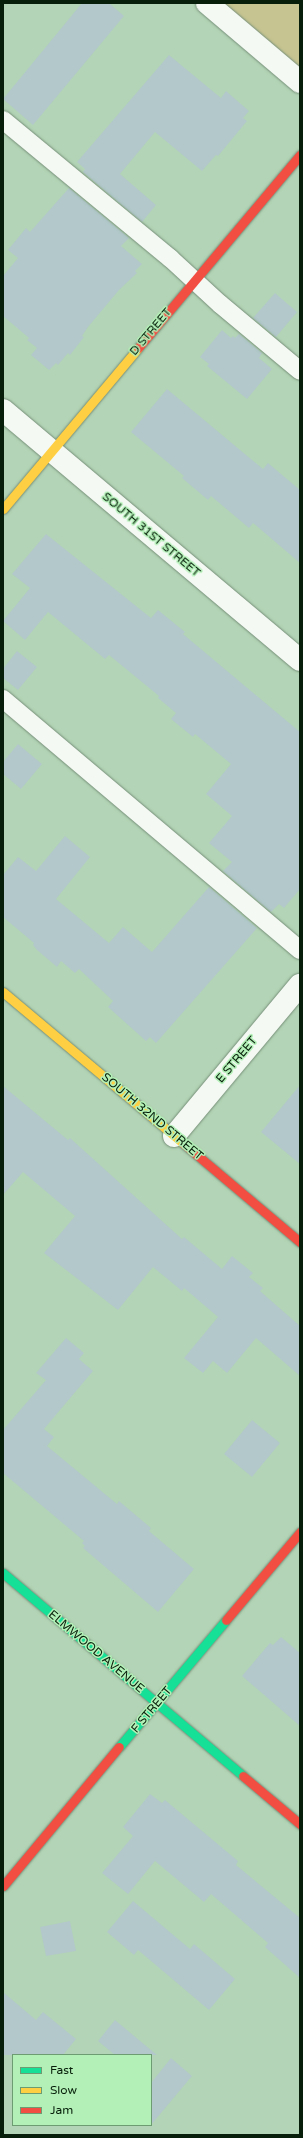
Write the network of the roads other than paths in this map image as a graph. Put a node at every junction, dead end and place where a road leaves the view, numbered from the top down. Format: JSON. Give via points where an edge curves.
{"nodes":[{"id":1,"x":207,"y":3,"type":"edge"},
{"id":2,"x":300,"y":82,"type":"edge"},
{"id":3,"x":3,"y":120,"type":"edge"},
{"id":4,"x":300,"y":155,"type":"edge"},
{"id":5,"x":194,"y":280,"type":"junction"},
{"id":6,"x":300,"y":370,"type":"edge"},
{"id":7,"x":3,"y":410,"type":"edge"},
{"id":8,"x":52,"y":451,"type":"junction"},
{"id":9,"x":3,"y":509,"type":"edge"},
{"id":10,"x":300,"y":660,"type":"edge"},
{"id":11,"x":3,"y":699,"type":"edge"},
{"id":12,"x":300,"y":950,"type":"edge"},
{"id":13,"x":300,"y":985,"type":"edge"},
{"id":14,"x":3,"y":992,"type":"edge"},
{"id":15,"x":174,"y":1136,"type":"junction"},
{"id":16,"x":300,"y":1242,"type":"edge"},
{"id":17,"x":300,"y":1532,"type":"edge"},
{"id":18,"x":3,"y":1573,"type":"edge"},
{"id":19,"x":157,"y":1704,"type":"junction"},
{"id":20,"x":300,"y":1824,"type":"edge"},
{"id":21,"x":3,"y":1886,"type":"edge"}],
"edges":[{"from":1,"to":2,"type":"street"},
{"from":3,"to":5,"type":"lane"},
{"from":4,"to":5,"type":"street","name":"D STREET"},
{"from":5,"to":6,"type":"lane"},
{"from":5,"to":8,"type":"street","name":"D STREET"},
{"from":7,"to":8,"type":"street","name":"SOUTH 31ST STREET"},
{"from":8,"to":9,"type":"street","name":"D STREET"},
{"from":8,"to":10,"type":"street","name":"SOUTH 31ST STREET"},
{"from":11,"to":12,"type":"lane"},
{"from":13,"to":15,"type":"street","name":"E STREET"},
{"from":14,"to":15,"type":"street","name":"SOUTH 32ND STREET"},
{"from":15,"to":16,"type":"street","name":"SOUTH 32ND STREET"},
{"from":17,"to":19,"type":"street","name":"F STREET"},
{"from":18,"to":19,"type":"street","name":"ELMWOOD AVENUE"},
{"from":19,"to":20,"type":"street","name":"ELMWOOD AVENUE"},
{"from":19,"to":21,"type":"street","name":"F STREET"}]}
